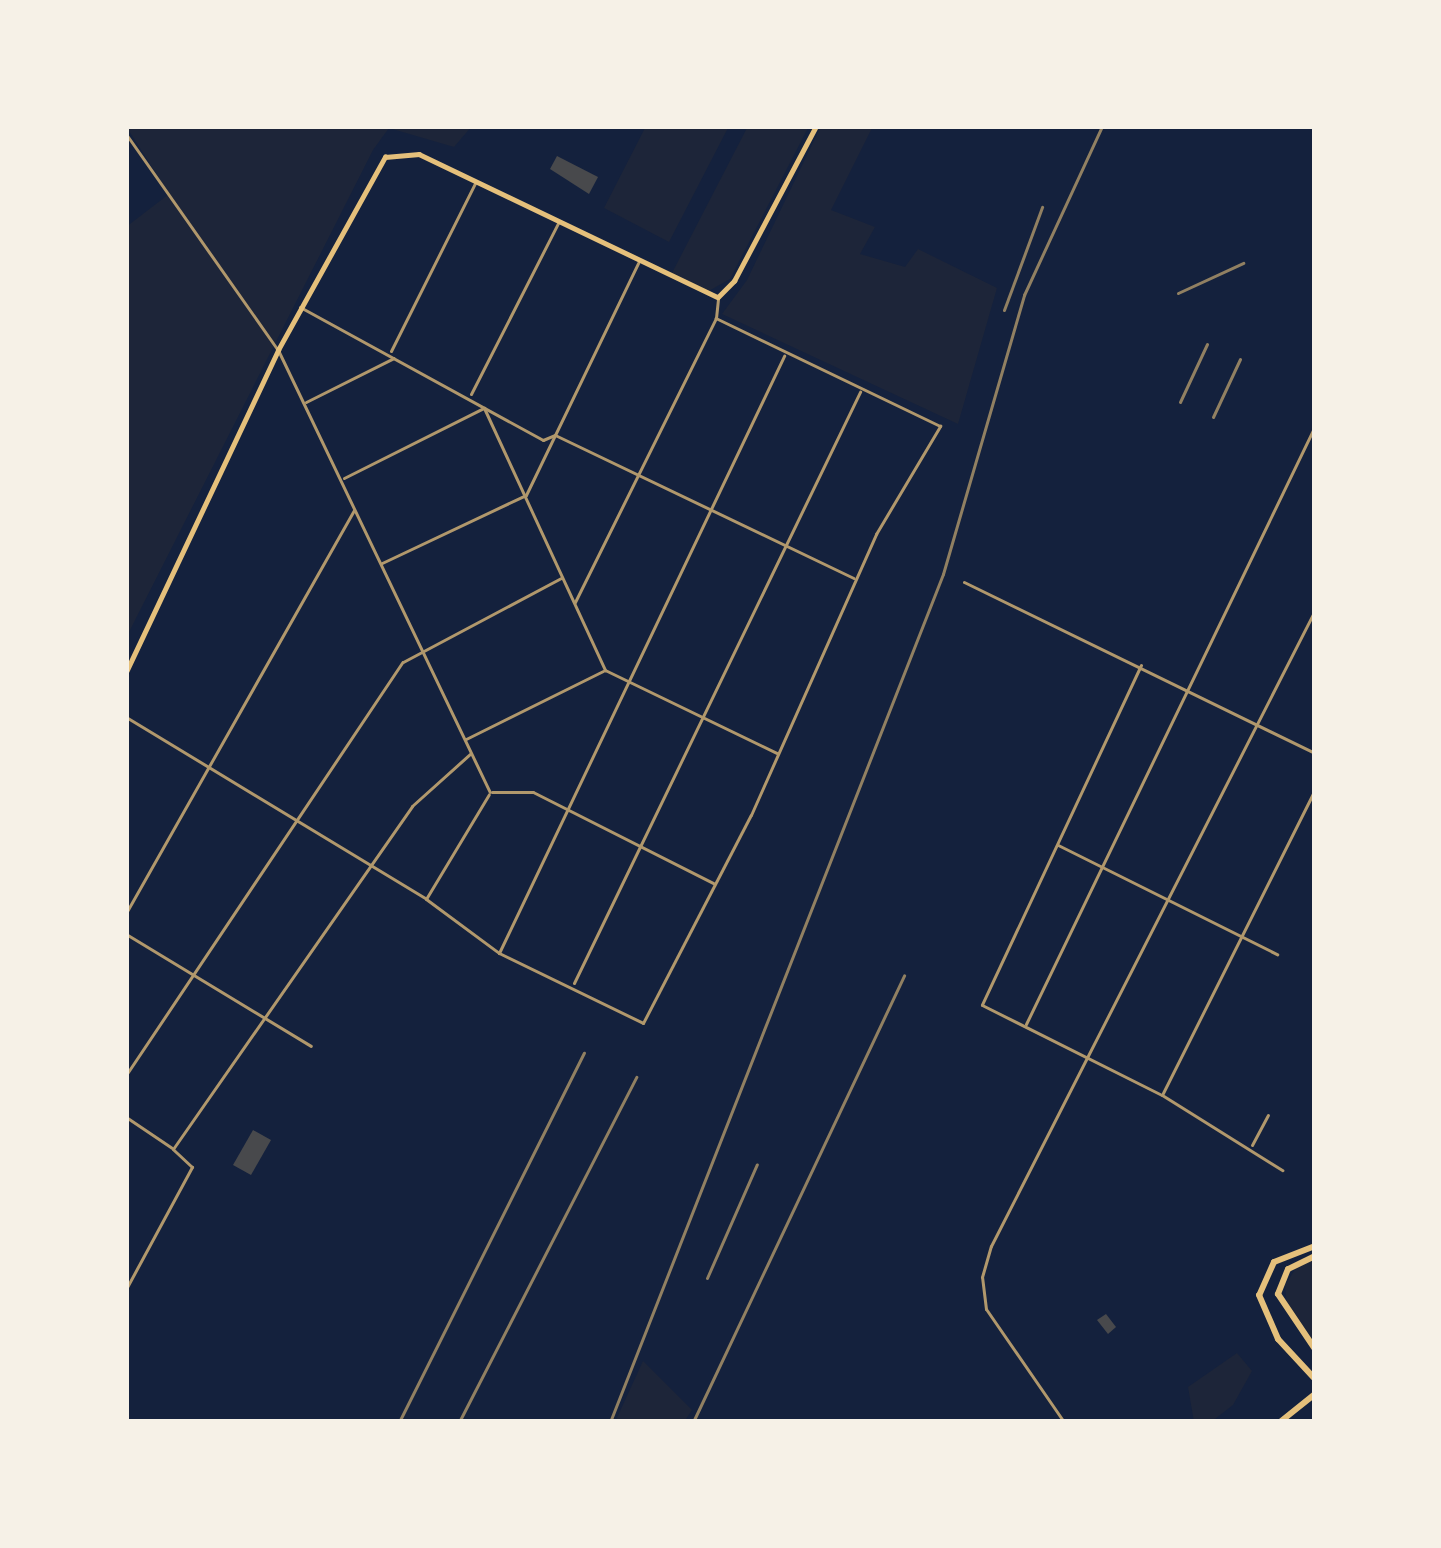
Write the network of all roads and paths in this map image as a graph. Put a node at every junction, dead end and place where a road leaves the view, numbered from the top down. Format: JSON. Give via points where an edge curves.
{"nodes":[{"id":1,"x":816,"y":126,"type":"edge"},
{"id":2,"x":126,"y":134,"type":"edge"},
{"id":3,"x":476,"y":181,"type":"junction"},
{"id":4,"x":558,"y":224,"type":"junction"},
{"id":5,"x":638,"y":263,"type":"junction"},
{"id":6,"x":718,"y":297,"type":"junction"},
{"id":7,"x":300,"y":307,"type":"junction"},
{"id":8,"x":716,"y":318,"type":"junction"},
{"id":9,"x":278,"y":350,"type":"junction"},
{"id":10,"x":390,"y":353,"type":"junction"},
{"id":11,"x":785,"y":354,"type":"junction"},
{"id":12,"x":396,"y":357,"type":"junction"},
{"id":13,"x":861,"y":391,"type":"junction"},
{"id":14,"x":470,"y":396,"type":"junction"},
{"id":15,"x":306,"y":403,"type":"junction"},
{"id":16,"x":484,"y":408,"type":"junction"},
{"id":17,"x":1314,"y":431,"type":"edge"},
{"id":18,"x":555,"y":435,"type":"junction"},
{"id":19,"x":639,"y":476,"type":"junction"},
{"id":20,"x":342,"y":479,"type":"junction"},
{"id":21,"x":526,"y":495,"type":"junction"},
{"id":22,"x":354,"y":510,"type":"junction"},
{"id":23,"x":709,"y":510,"type":"junction"},
{"id":24,"x":783,"y":546,"type":"junction"},
{"id":25,"x":382,"y":563,"type":"junction"},
{"id":26,"x":561,"y":578,"type":"junction"},
{"id":27,"x":854,"y":579,"type":"junction"},
{"id":28,"x":964,"y":582,"type":"dead end"},
{"id":29,"x":575,"y":602,"type":"junction"},
{"id":30,"x":1315,"y":610,"type":"edge"},
{"id":31,"x":421,"y":647,"type":"junction"},
{"id":32,"x":1141,"y":665,"type":"junction"},
{"id":33,"x":604,"y":670,"type":"junction"},
{"id":34,"x":126,"y":672,"type":"edge"},
{"id":35,"x":628,"y":679,"type":"junction"},
{"id":36,"x":1189,"y":689,"type":"junction"},
{"id":37,"x":704,"y":716,"type":"junction"},
{"id":38,"x":126,"y":717,"type":"edge"},
{"id":39,"x":1258,"y":723,"type":"junction"},
{"id":40,"x":465,"y":739,"type":"junction"},
{"id":41,"x":471,"y":753,"type":"junction"},
{"id":42,"x":777,"y":753,"type":"junction"},
{"id":43,"x":1315,"y":753,"type":"edge"},
{"id":44,"x":206,"y":765,"type":"junction"},
{"id":45,"x":1315,"y":789,"type":"edge"},
{"id":46,"x":490,"y":792,"type":"junction"},
{"id":47,"x":569,"y":812,"type":"junction"},
{"id":48,"x":298,"y":819,"type":"junction"},
{"id":49,"x":1057,"y":844,"type":"junction"},
{"id":50,"x":642,"y":845,"type":"junction"},
{"id":51,"x":373,"y":866,"type":"junction"},
{"id":52,"x":1102,"y":867,"type":"junction"},
{"id":53,"x":715,"y":884,"type":"junction"},
{"id":54,"x":426,"y":899,"type":"junction"},
{"id":55,"x":1172,"y":901,"type":"junction"},
{"id":56,"x":126,"y":913,"type":"edge"},
{"id":57,"x":126,"y":934,"type":"edge"},
{"id":58,"x":1243,"y":935,"type":"junction"},
{"id":59,"x":499,"y":953,"type":"junction"},
{"id":60,"x":1277,"y":954,"type":"dead end"},
{"id":61,"x":193,"y":974,"type":"junction"},
{"id":62,"x":572,"y":986,"type":"junction"},
{"id":63,"x":266,"y":1020,"type":"junction"},
{"id":64,"x":1024,"y":1028,"type":"junction"},
{"id":65,"x":311,"y":1046,"type":"dead end"},
{"id":66,"x":1090,"y":1060,"type":"junction"},
{"id":67,"x":126,"y":1075,"type":"edge"},
{"id":68,"x":1162,"y":1095,"type":"junction"},
{"id":69,"x":1268,"y":1115,"type":"dead end"},
{"id":70,"x":126,"y":1117,"type":"edge"},
{"id":71,"x":1251,"y":1147,"type":"junction"},
{"id":72,"x":173,"y":1149,"type":"junction"},
{"id":73,"x":1282,"y":1170,"type":"dead end"},
{"id":74,"x":1315,"y":1246,"type":"edge"},
{"id":75,"x":1315,"y":1256,"type":"edge"},
{"id":76,"x":126,"y":1288,"type":"edge"},
{"id":77,"x":1315,"y":1349,"type":"edge"},
{"id":78,"x":1315,"y":1379,"type":"edge"},
{"id":79,"x":1315,"y":1394,"type":"edge"},
{"id":80,"x":1064,"y":1422,"type":"edge"},
{"id":81,"x":1280,"y":1422,"type":"edge"}],
"edges":[{"from":1,"to":6,"type":"main road"},
{"from":2,"to":9,"type":"street"},
{"from":3,"to":4,"type":"main road"},
{"from":3,"to":7,"type":"main road","via":[[406,150],[376,166]]},
{"from":3,"to":10,"type":"street"},
{"from":4,"to":5,"type":"main road"},
{"from":4,"to":14,"type":"street"},
{"from":5,"to":6,"type":"main road"},
{"from":5,"to":18,"type":"street"},
{"from":6,"to":8,"type":"street"},
{"from":7,"to":9,"type":"main road"},
{"from":7,"to":10,"type":"street"},
{"from":8,"to":11,"type":"street"},
{"from":8,"to":19,"type":"street"},
{"from":9,"to":15,"type":"street"},
{"from":9,"to":34,"type":"main road"},
{"from":10,"to":12,"type":"street"},
{"from":11,"to":13,"type":"street"},
{"from":11,"to":23,"type":"street"},
{"from":12,"to":14,"type":"street"},
{"from":12,"to":15,"type":"street"},
{"from":13,"to":24,"type":"street"},
{"from":13,"to":27,"type":"street","via":[[940,426]]},
{"from":14,"to":16,"type":"street"},
{"from":15,"to":20,"type":"street"},
{"from":16,"to":18,"type":"street","via":[[543,440]]},
{"from":16,"to":20,"type":"street"},
{"from":16,"to":21,"type":"street"},
{"from":17,"to":36,"type":"street"},
{"from":18,"to":19,"type":"street"},
{"from":18,"to":21,"type":"street"},
{"from":19,"to":23,"type":"street"},
{"from":19,"to":29,"type":"street"},
{"from":20,"to":22,"type":"street"},
{"from":21,"to":25,"type":"street"},
{"from":21,"to":26,"type":"street"},
{"from":22,"to":25,"type":"street"},
{"from":22,"to":44,"type":"street"},
{"from":23,"to":24,"type":"street"},
{"from":23,"to":35,"type":"street"},
{"from":24,"to":27,"type":"street"},
{"from":24,"to":37,"type":"street"},
{"from":25,"to":31,"type":"street"},
{"from":26,"to":29,"type":"street"},
{"from":26,"to":31,"type":"street"},
{"from":27,"to":42,"type":"street"},
{"from":28,"to":32,"type":"street"},
{"from":29,"to":33,"type":"street"},
{"from":30,"to":39,"type":"street"},
{"from":31,"to":40,"type":"street"},
{"from":31,"to":48,"type":"street"},
{"from":32,"to":36,"type":"street"},
{"from":32,"to":49,"type":"street"},
{"from":33,"to":35,"type":"street"},
{"from":33,"to":40,"type":"street"},
{"from":35,"to":37,"type":"street"},
{"from":35,"to":47,"type":"street"},
{"from":36,"to":39,"type":"street"},
{"from":36,"to":52,"type":"street"},
{"from":37,"to":42,"type":"street"},
{"from":37,"to":50,"type":"street"},
{"from":38,"to":44,"type":"street"},
{"from":39,"to":43,"type":"street"},
{"from":39,"to":55,"type":"street"},
{"from":40,"to":41,"type":"street"},
{"from":41,"to":46,"type":"street"},
{"from":41,"to":51,"type":"street","via":[[412,806]]},
{"from":42,"to":53,"type":"street"},
{"from":44,"to":48,"type":"street"},
{"from":44,"to":56,"type":"street"},
{"from":45,"to":58,"type":"street"},
{"from":46,"to":47,"type":"street","via":[[533,793]]},
{"from":46,"to":54,"type":"street"},
{"from":47,"to":50,"type":"street"},
{"from":47,"to":59,"type":"street"},
{"from":48,"to":51,"type":"street"},
{"from":48,"to":61,"type":"street"},
{"from":49,"to":52,"type":"street"},
{"from":49,"to":64,"type":"street","via":[[982,1005]]},
{"from":50,"to":53,"type":"street"},
{"from":50,"to":62,"type":"street"},
{"from":51,"to":54,"type":"street"},
{"from":51,"to":63,"type":"street"},
{"from":52,"to":55,"type":"street"},
{"from":52,"to":64,"type":"street"},
{"from":53,"to":62,"type":"street","via":[[643,1023]]},
{"from":54,"to":59,"type":"street"},
{"from":55,"to":58,"type":"street"},
{"from":55,"to":66,"type":"street"},
{"from":57,"to":61,"type":"street"},
{"from":58,"to":60,"type":"street"},
{"from":58,"to":68,"type":"street"},
{"from":59,"to":62,"type":"street"},
{"from":61,"to":63,"type":"street"},
{"from":61,"to":67,"type":"street"},
{"from":63,"to":65,"type":"street"},
{"from":63,"to":72,"type":"street"},
{"from":64,"to":66,"type":"street"},
{"from":66,"to":68,"type":"street"},
{"from":66,"to":80,"type":"street","via":[[982,1277],[995,1327]]},
{"from":68,"to":71,"type":"street"},
{"from":69,"to":71,"type":"street"},
{"from":70,"to":72,"type":"street"},
{"from":71,"to":73,"type":"street"},
{"from":72,"to":76,"type":"street","via":[[192,1168]]},
{"from":74,"to":78,"type":"main road","via":[[1274,1262],[1259,1295],[1270,1327]]},
{"from":75,"to":77,"type":"main road","via":[[1288,1268],[1278,1294]]},
{"from":79,"to":81,"type":"main road"}]}
